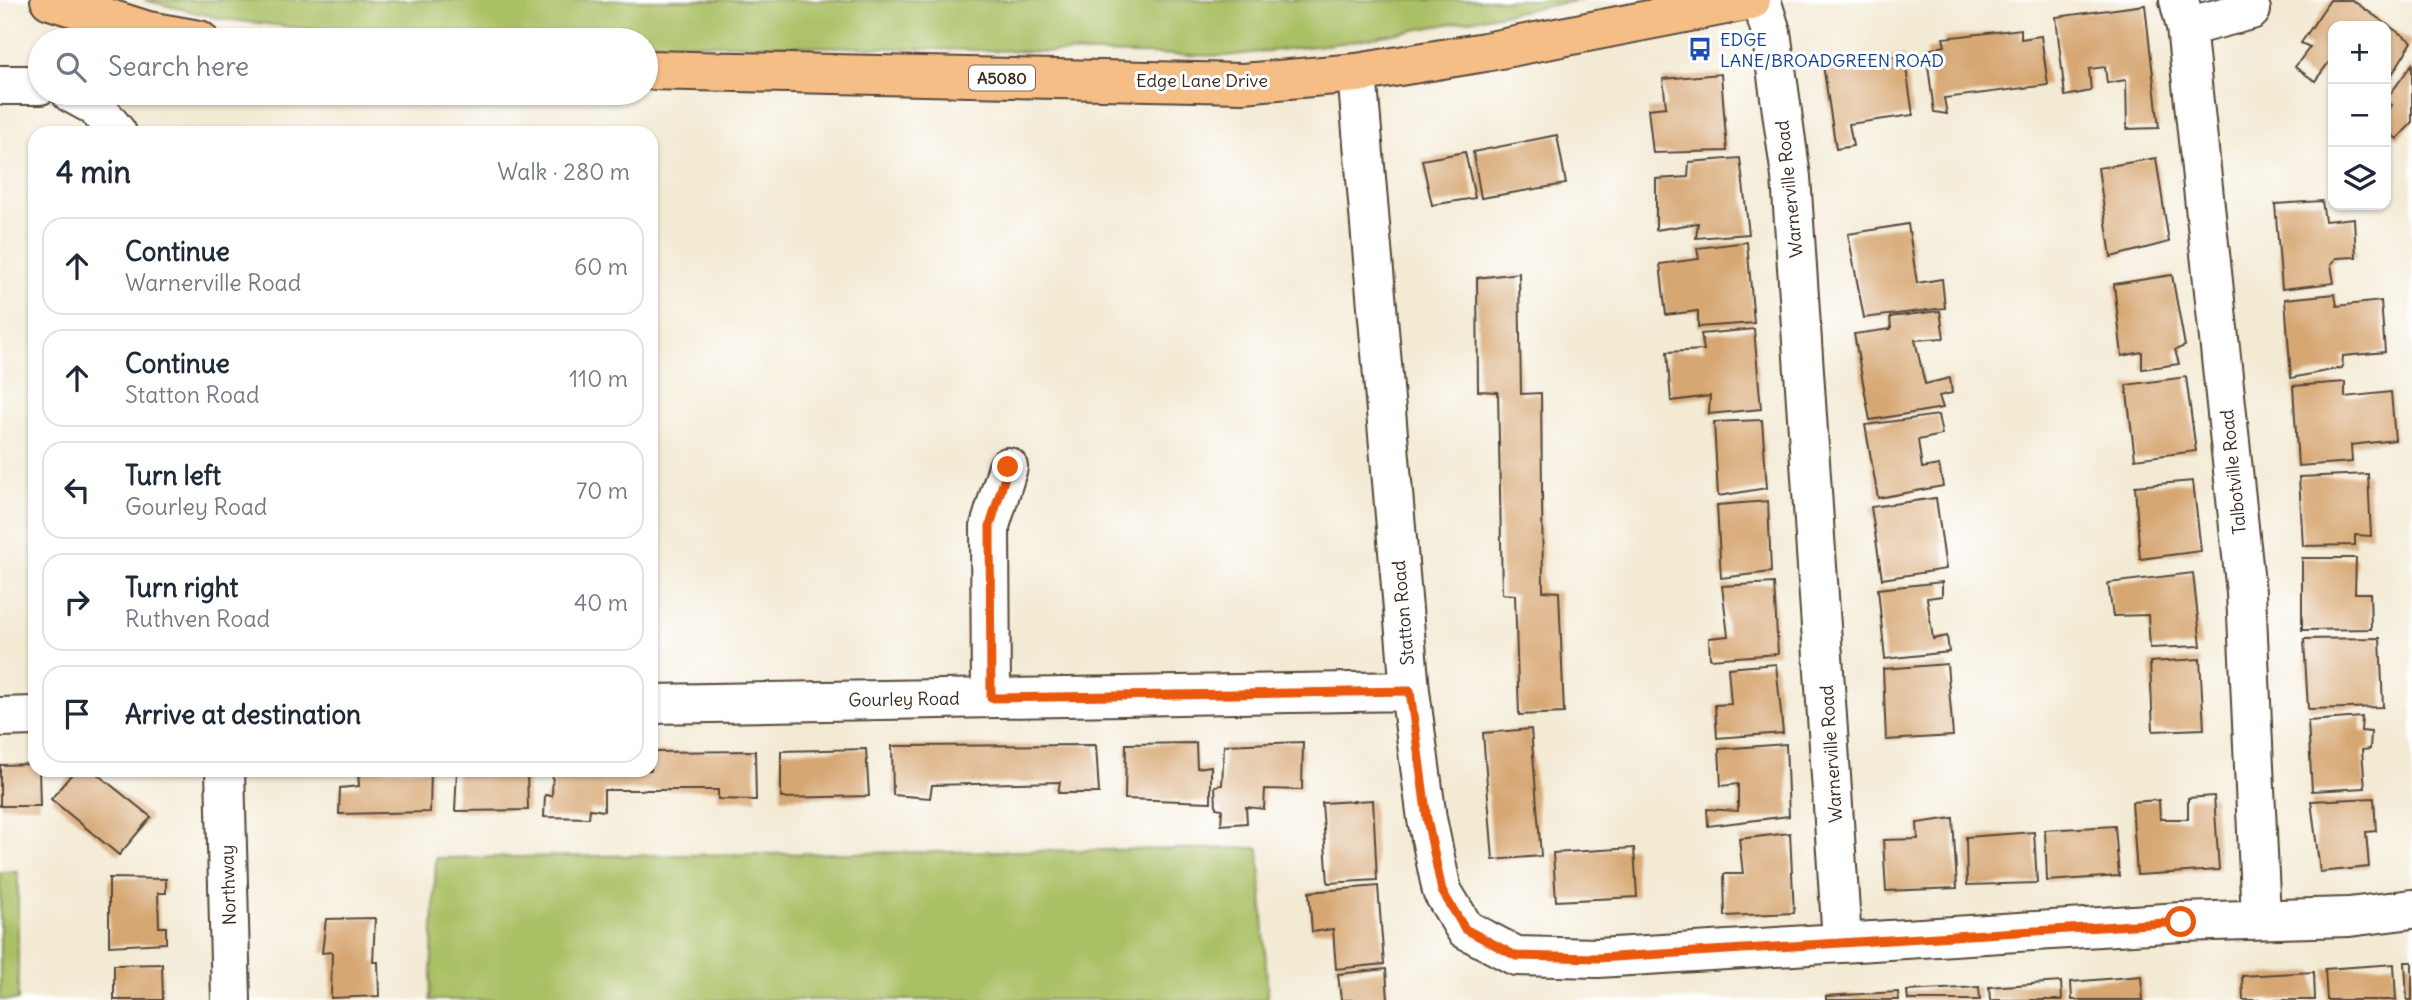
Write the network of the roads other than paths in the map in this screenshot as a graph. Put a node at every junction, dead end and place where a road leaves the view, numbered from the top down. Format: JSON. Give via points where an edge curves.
{"nodes":[{"id":1,"x":50,"y":0,"type":"edge"},
{"id":2,"x":1751,"y":0,"type":"edge"},
{"id":3,"x":1762,"y":0,"type":"edge"},
{"id":4,"x":2251,"y":9,"type":"dead end"},
{"id":5,"x":2183,"y":13,"type":"edge"},
{"id":6,"x":139,"y":28,"type":"edge"},
{"id":7,"x":658,"y":70,"type":"edge"},
{"id":8,"x":1357,"y":73,"type":"junction"},
{"id":9,"x":0,"y":85,"type":"edge"},
{"id":10,"x":28,"y":85,"type":"edge"},
{"id":11,"x":92,"y":105,"type":"edge"},
{"id":12,"x":111,"y":126,"type":"edge"},
{"id":13,"x":1008,"y":467,"type":"dead end"},
{"id":14,"x":1410,"y":691,"type":"junction"},
{"id":15,"x":991,"y":698,"type":"junction"},
{"id":16,"x":658,"y":704,"type":"edge"},
{"id":17,"x":28,"y":716,"type":"edge"},
{"id":18,"x":0,"y":717,"type":"edge"},
{"id":19,"x":225,"y":777,"type":"edge"},
{"id":20,"x":2412,"y":909,"type":"edge"},
{"id":21,"x":2260,"y":918,"type":"junction"},
{"id":22,"x":1842,"y":941,"type":"junction"},
{"id":23,"x":232,"y":1000,"type":"edge"}],
"edges":[{"from":1,"to":6,"type":"highway"},
{"from":2,"to":8,"type":"highway","name":"Edge Lane Drive","number":"A5080"},
{"from":3,"to":22,"type":"street","name":"Warnerville Road","via":[[1771,33],[1791,177]]},
{"from":4,"to":5,"type":"street","name":"Talbotville Road"},
{"from":5,"to":21,"type":"street","name":"Talbotville Road","via":[[2246,593]]},
{"from":7,"to":8,"type":"highway","name":"Edge Lane Drive","number":"A5080","via":[[1242,83]]},
{"from":8,"to":14,"type":"street","name":"Statton Road"},
{"from":9,"to":10,"type":"street"},
{"from":11,"to":12,"type":"street"},
{"from":13,"to":15,"type":"street","via":[[990,526]]},
{"from":14,"to":15,"type":"street","name":"Gourley Road"},
{"from":14,"to":22,"type":"street","name":"Statton Road","via":[[1442,891],[1465,929],[1516,956],[1598,958]]},
{"from":15,"to":16,"type":"street","name":"Gourley Road"},
{"from":17,"to":18,"type":"street"},
{"from":19,"to":23,"type":"street","name":"Northway"},
{"from":20,"to":21,"type":"street","via":[[2349,917]]},
{"from":21,"to":22,"type":"street"}]}
